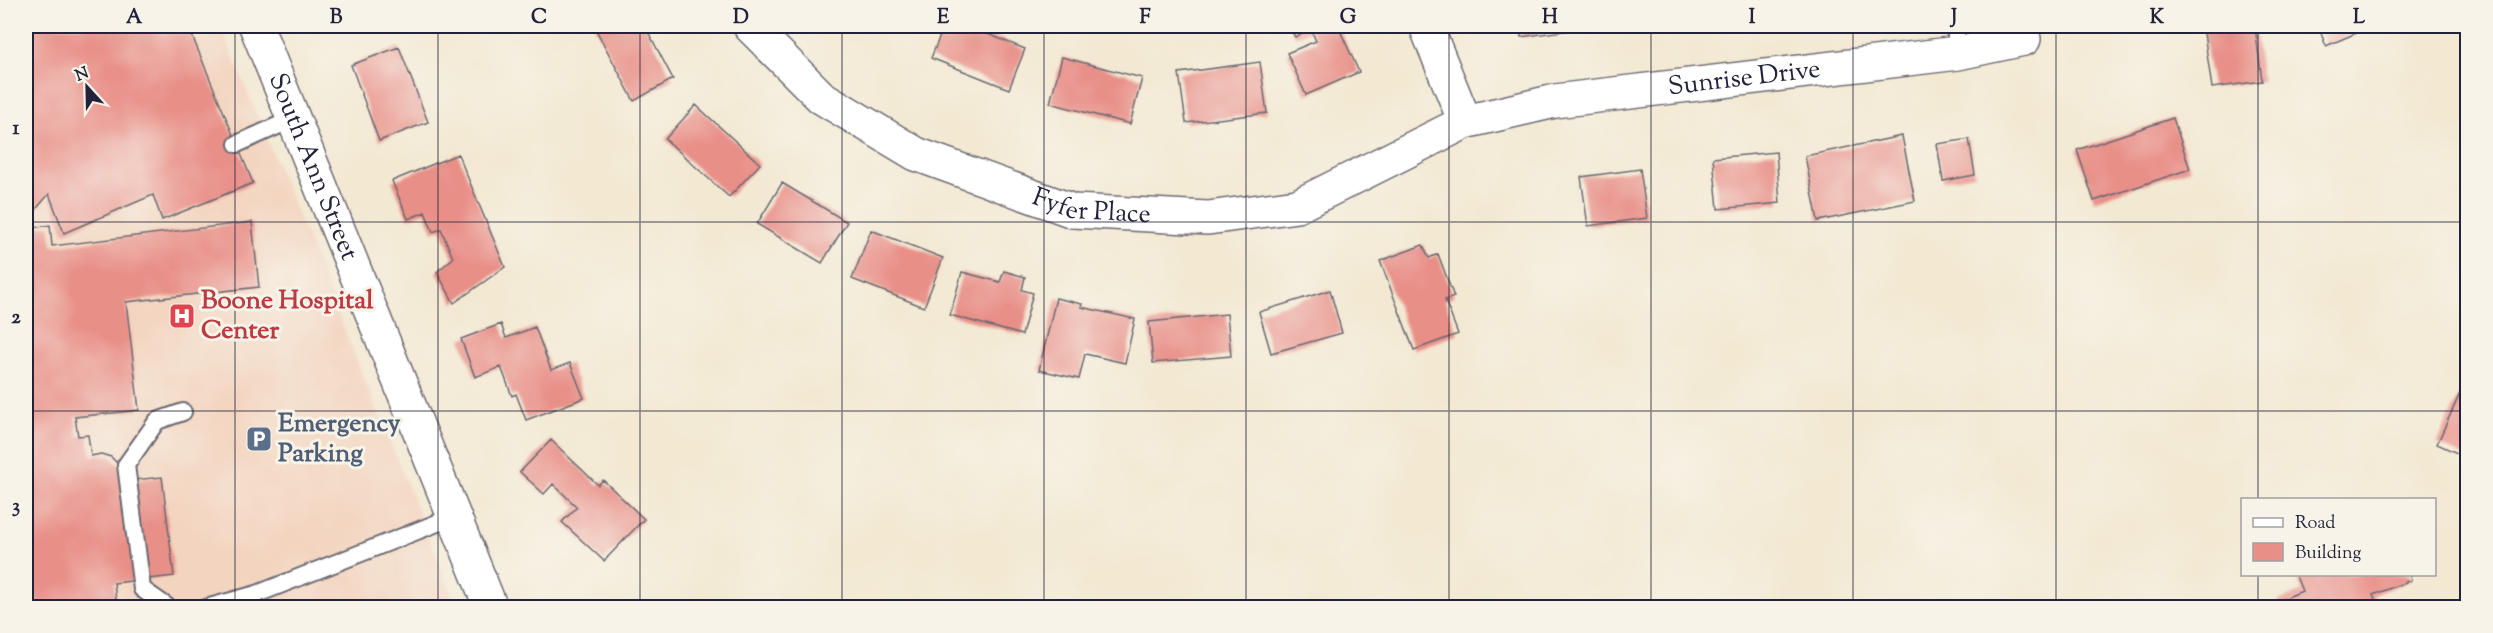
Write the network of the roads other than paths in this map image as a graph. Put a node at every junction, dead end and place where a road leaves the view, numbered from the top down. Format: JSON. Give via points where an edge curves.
{"nodes":[{"id":1,"x":256,"y":26,"type":"edge"},
{"id":2,"x":750,"y":26,"type":"edge"},
{"id":3,"x":1426,"y":26,"type":"edge"},
{"id":4,"x":1957,"y":39,"type":"edge"},
{"id":5,"x":2024,"y":39,"type":"dead end"},
{"id":6,"x":293,"y":119,"type":"junction"},
{"id":7,"x":1465,"y":122,"type":"junction"},
{"id":8,"x":237,"y":144,"type":"dead end"},
{"id":9,"x":183,"y":412,"type":"dead end"},
{"id":10,"x":455,"y":516,"type":"junction"},
{"id":11,"x":169,"y":608,"type":"edge"},
{"id":12,"x":207,"y":608,"type":"edge"},
{"id":13,"x":491,"y":608,"type":"edge"}],
"edges":[{"from":1,"to":6,"type":"street","name":"South Ann Street"},
{"from":2,"to":7,"type":"street","name":"Fyfer Place","via":[[821,97],[915,154],[1073,211],[1208,218],[1297,206]]},
{"from":3,"to":7,"type":"street"},
{"from":4,"to":5,"type":"street","name":"Sunrise Drive"},
{"from":4,"to":7,"type":"street","name":"Sunrise Drive","via":[[1555,101]]},
{"from":6,"to":8,"type":"lane"},
{"from":6,"to":10,"type":"street","name":"South Ann Street"},
{"from":9,"to":11,"type":"lane","via":[[157,421],[126,465],[142,589]]},
{"from":10,"to":12,"type":"lane","via":[[257,594]]},
{"from":10,"to":13,"type":"street","name":"South Ann Street"}]}
